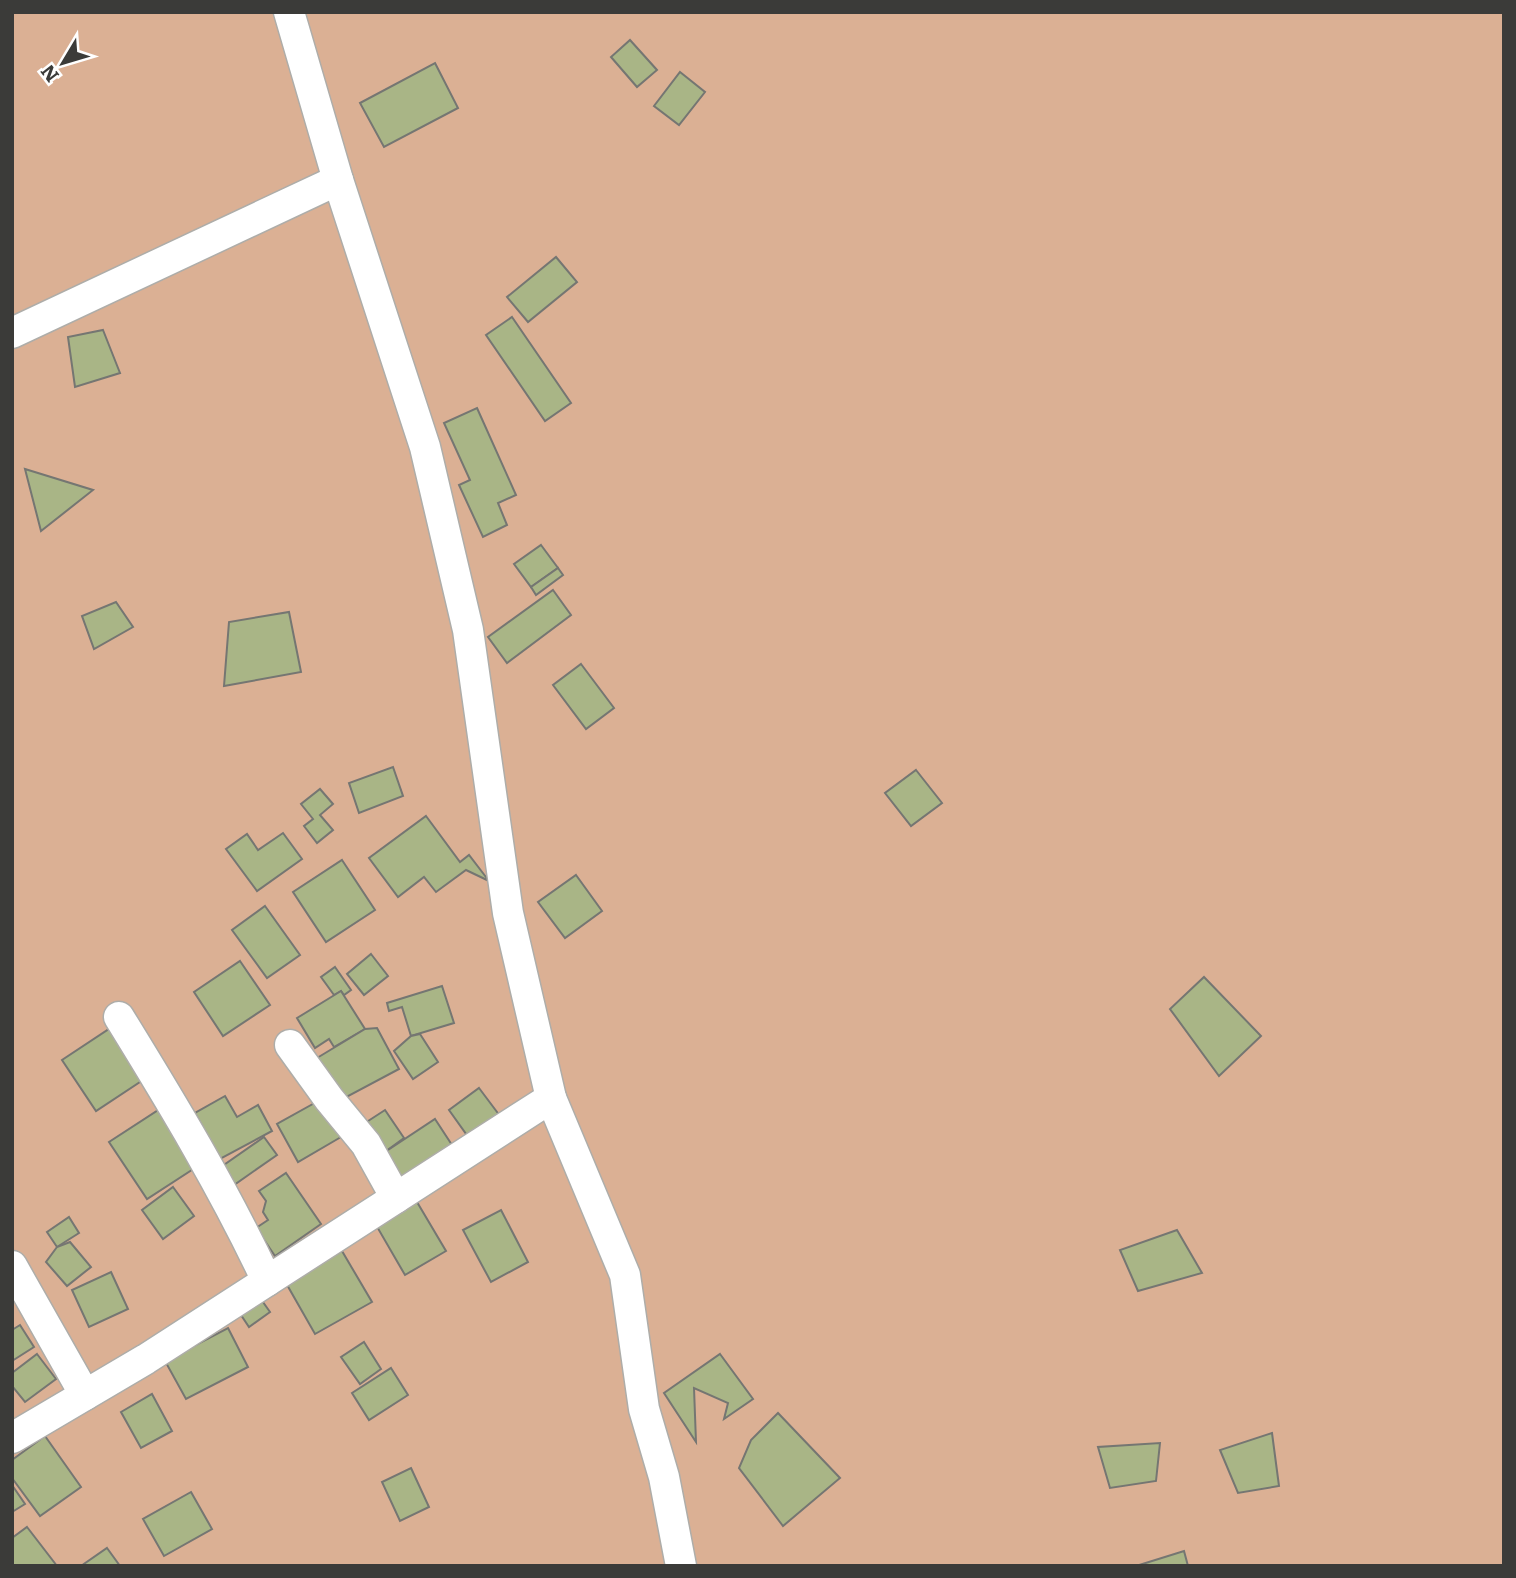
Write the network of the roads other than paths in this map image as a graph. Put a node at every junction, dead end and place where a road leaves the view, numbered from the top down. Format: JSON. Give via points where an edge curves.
{"nodes":[{"id":1,"x":289,"y":12,"type":"edge"},
{"id":2,"x":338,"y":180,"type":"junction"},
{"id":3,"x":12,"y":333,"type":"edge"},
{"id":4,"x":119,"y":1017,"type":"dead end"},
{"id":5,"x":290,"y":1045,"type":"dead end"},
{"id":6,"x":551,"y":1098,"type":"junction"},
{"id":7,"x":396,"y":1198,"type":"junction"},
{"id":8,"x":12,"y":1266,"type":"edge"},
{"id":9,"x":267,"y":1281,"type":"junction"},
{"id":10,"x":85,"y":1395,"type":"junction"},
{"id":11,"x":12,"y":1438,"type":"edge"},
{"id":12,"x":681,"y":1566,"type":"edge"}],
"edges":[{"from":1,"to":2,"type":"street"},
{"from":2,"to":3,"type":"street"},
{"from":2,"to":6,"type":"street","via":[[425,447],[465,617],[508,913]]},
{"from":4,"to":9,"type":"street","via":[[200,1151]]},
{"from":5,"to":7,"type":"street","via":[[366,1144]]},
{"from":6,"to":7,"type":"street"},
{"from":6,"to":12,"type":"street","via":[[625,1275],[644,1409],[664,1477]]},
{"from":7,"to":9,"type":"street"},
{"from":8,"to":10,"type":"street"},
{"from":9,"to":10,"type":"street"},
{"from":10,"to":11,"type":"street"}]}
